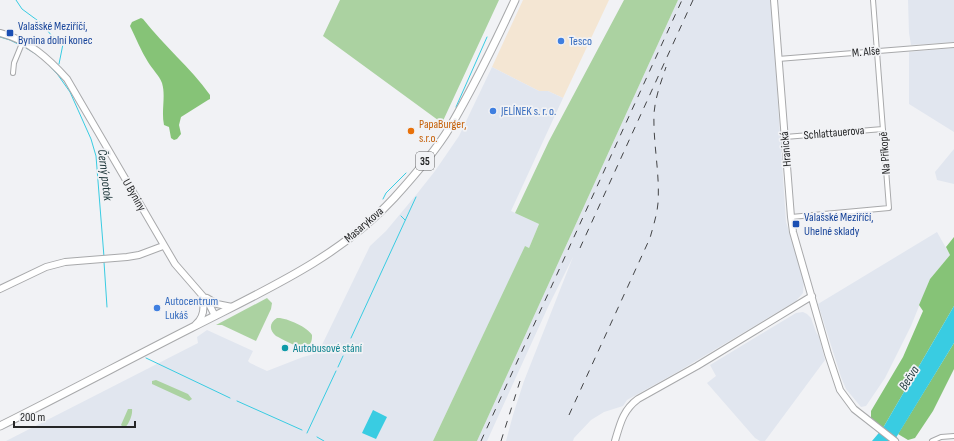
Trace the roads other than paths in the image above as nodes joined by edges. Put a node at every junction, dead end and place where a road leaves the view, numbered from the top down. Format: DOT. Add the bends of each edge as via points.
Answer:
graph roads {
  1 [pos="510,0"];
  2 [pos="514,0"];
  3 [pos="774,0"];
  4 [pos="873,0"];
  5 [pos="0,33"];
  6 [pos="23,42"];
  7 [pos="954,45"];
  8 [pos="877,51"];
  9 [pos="778,59"];
  10 [pos="12,73"];
  11 [pos="470,89"];
  12 [pos="883,129"];
  13 [pos="785,137"];
  14 [pos="791,217"];
  15 [pos="163,246"];
  16 [pos="0,289"];
  17 [pos="202,295"];
  18 [pos="812,296"];
  19 [pos="232,307"];
  20 [pos="215,316"];
  21 [pos="193,327"];
  22 [pos="0,426"];
  23 [pos="954,436"];
  24 [pos="615,441"];
  25 [pos="895,441"];
  26 [pos="932,441"];
  1 -- 11 [label="main road, Masarykova / 35"];
  2 -- 11 [label="main road, Masarykova / 35" via="490,54"];
  3 -- 9 [label="street, Hranická"];
  4 -- 8 [label="street, Na Příkopě"];
  5 -- 6 [label="street, U Byniny"];
  6 -- 10 [label="street"];
  6 -- 15 [label="street, U Byniny" via="51,61 67,79"];
  7 -- 8 [label="street, M. Alše"];
  8 -- 9 [label="street, M. Alše"];
  8 -- 12 [label="street, Na Příkopě"];
  9 -- 13 [label="street, Hranická"];
  11 -- 19 [label="main road, Masarykova / 35" via="449,128 432,152 394,198 367,224 319,260"];
  12 -- 13 [label="street, Schlattauerova"];
  12 -- 14 [label="street, Na Příkopě" via="889,208"];
  13 -- 14 [label="street, Hranická"];
  14 -- 18 [label="street, Hranická"];
  15 -- 16 [label="street" via="139,255 65,262 46,267"];
  15 -- 17 [label="street, U Byniny"];
  17 -- 19 [label="street" via="217,304"];
  17 -- 20 [label="street"];
  17 -- 21 [label="street" via="202,319"];
  18 -- 24 [label="street" via="638,399 624,413"];
  18 -- 25 [label="street, Hranická" via="839,387 851,406"];
  19 -- 20 [label="main road, Masarykova / 35"];
  20 -- 21 [label="main road, 35"];
  21 -- 22 [label="main road, 35"];
  23 -- 26 [label="street"];
}
